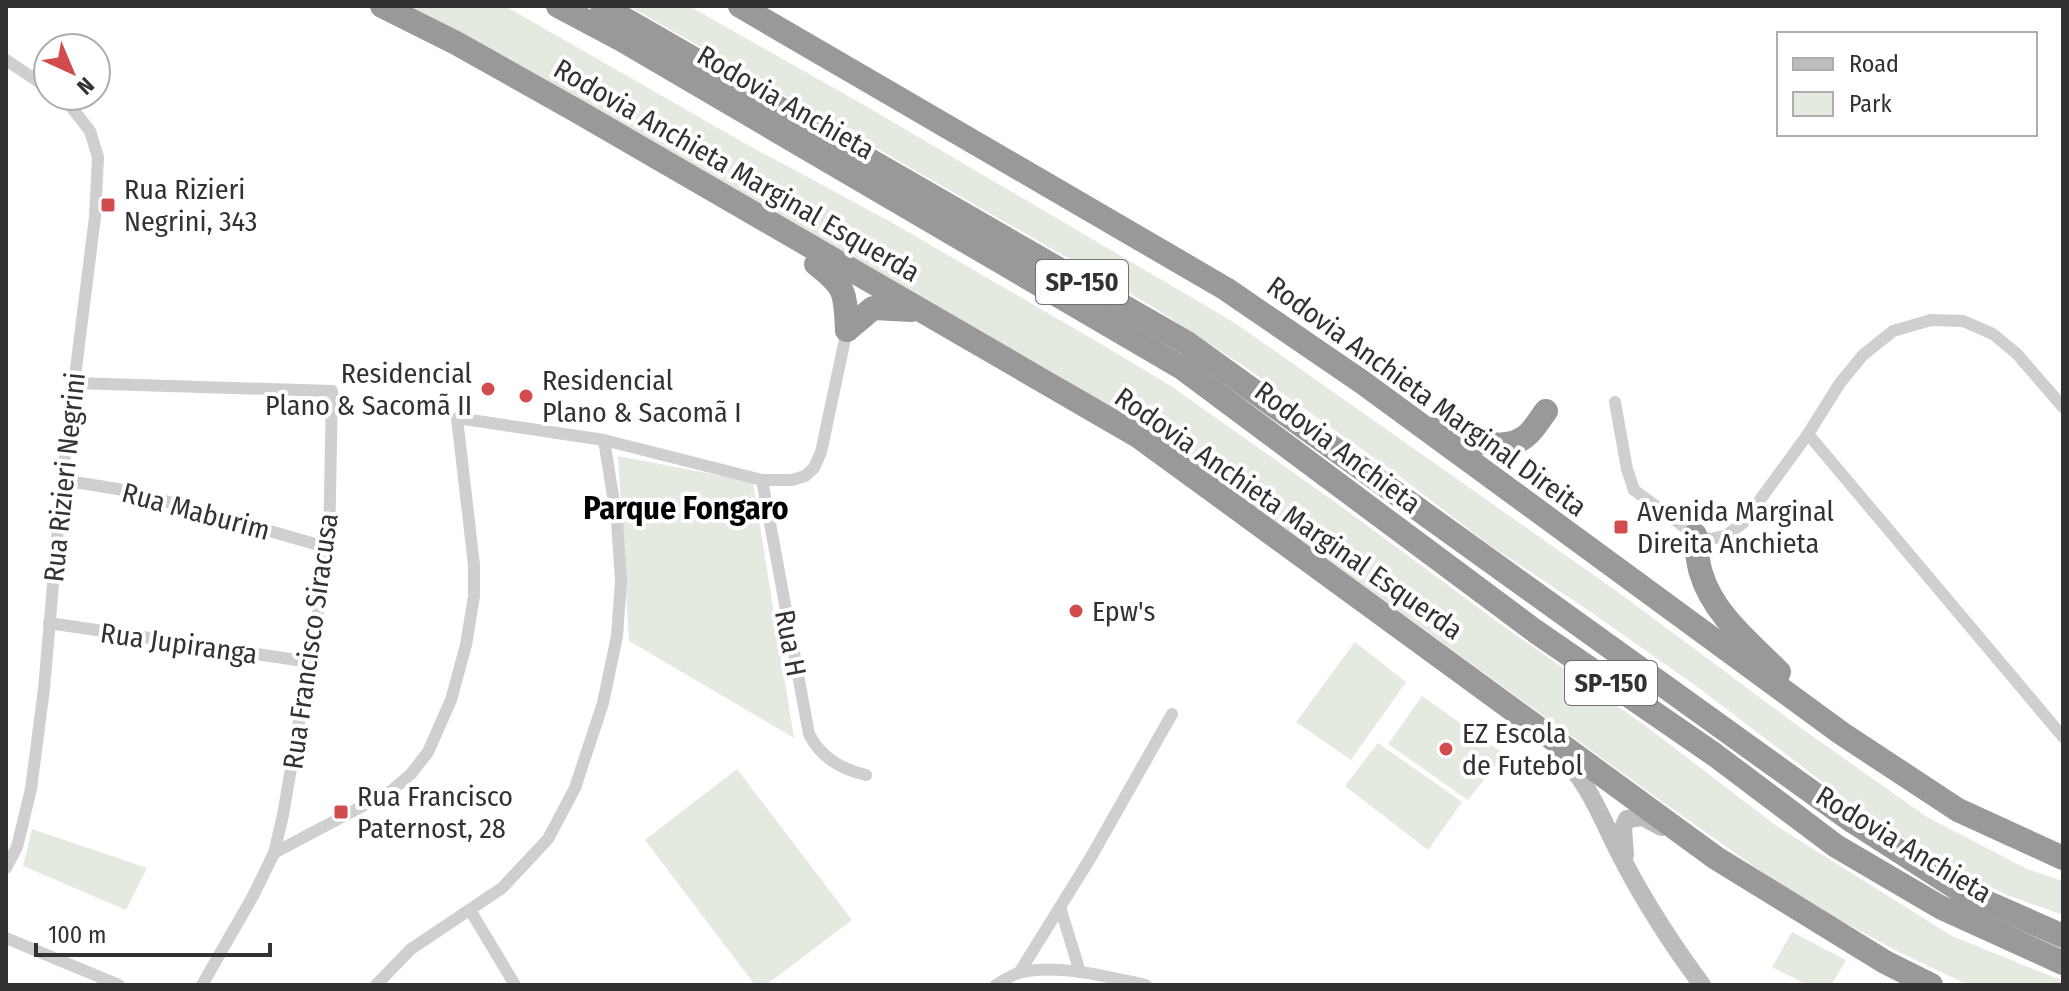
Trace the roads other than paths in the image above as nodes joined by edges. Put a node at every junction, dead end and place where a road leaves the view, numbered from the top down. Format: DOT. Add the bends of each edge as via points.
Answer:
graph roads {
  1 [pos="382,6"];
  2 [pos="558,6"];
  3 [pos="602,6"];
  4 [pos="740,6"];
  5 [pos="6,60"];
  6 [pos="32,77"];
  7 [pos="75,112"];
  8 [pos="754,216"];
  9 [pos="923,311"];
  10 [pos="847,330"];
  11 [pos="74,383"];
  12 [pos="1615,402"];
  13 [pos="2063,407"];
  14 [pos="1546,411"];
  15 [pos="1423,427"];
  16 [pos="1808,434"];
  17 [pos="604,440"];
  18 [pos="62,480"];
  19 [pos="762,480"];
  20 [pos="1695,535"];
  21 [pos="329,548"];
  22 [pos="49,623"];
  23 [pos="310,662"];
  24 [pos="1496,698"];
  25 [pos="1172,714"];
  26 [pos="1841,733"];
  27 [pos="2063,737"];
  28 [pos="866,775"];
  29 [pos="274,853"];
  30 [pos="1716,858"];
  31 [pos="2063,858"];
  32 [pos="1626,866"];
  33 [pos="6,868"];
  34 [pos="1060,907"];
  35 [pos="470,910"];
  36 [pos="2063,936"];
  37 [pos="6,938"];
  38 [pos="2063,963"];
  39 [pos="1080,972"];
  40 [pos="1099,975"];
  41 [pos="1009,981"];
  42 [pos="119,985"];
  43 [pos="202,985"];
  44 [pos="376,985"];
  45 [pos="515,985"];
  46 [pos="1087,985"];
  47 [pos="1146,985"];
  48 [pos="1702,985"];
  49 [pos="1931,985"];
  1 -- 8 [label="highway, Rodovia Anchieta Marginal Esquerda / SP-150" via="456,43"];
  2 -- 38 [label="highway, Rodovia Anchieta / SP-150" via="1182,368 1535,631 1836,846 1940,907"];
  3 -- 36 [label="highway, Rodovia Anchieta / SP-150" via="1187,343 1852,821 1961,891"];
  4 -- 15 [label="highway, Rodovia Anchieta Marginal Direita / SP-150" via="1226,289"];
  5 -- 6 [label="street"];
  7 -- 11 [label="street, Rua Rizieri Negrini" via="90,131 98,157"];
  8 -- 9 [label="highway, Rodovia Anchieta Marginal Esquerda / SP-150"];
  8 -- 10 [label="highway" via="836,279 845,298"];
  9 -- 10 [label="highway" via="873,308"];
  9 -- 24 [label="highway, Rodovia Anchieta Marginal Esquerda / SP-150" via="1138,436"];
  10 -- 19 [label="street" via="814,468 792,480"];
  11 -- 18 [label="street, Rua Rizieri Negrini"];
  11 -- 21 [label="street, Rua Francisco Siracusa" via="332,391"];
  12 -- 20 [label="street" via="1634,490"];
  13 -- 16 [label="street" via="1993,334 1963,321 1931,320 1893,331 1863,355"];
  14 -- 15 [label="highway" via="1523,439 1506,445"];
  15 -- 26 [label="highway, Rodovia Anchieta Marginal Direita / SP-150"];
  16 -- 20 [label="street" via="1743,523 1727,535"];
  16 -- 27 [label="street"];
  17 -- 19 [label="street"];
  17 -- 29 [label="street" via="457,418 474,581 466,645 451,700 428,752 411,774 391,791"];
  17 -- 35 [label="street" via="621,581 617,636 603,703 575,788 548,839 502,888"];
  18 -- 21 [label="street, Rua Maburim" via="130,491"];
  18 -- 22 [label="street, Rua Rizieri Negrini"];
  19 -- 28 [label="street, Rua H" via="809,734 840,767"];
  20 -- 26 [label="highway" via="1701,573 1730,623"];
  21 -- 23 [label="street, Rua Francisco Siracusa"];
  22 -- 23 [label="street, Rua Jupiranga"];
  22 -- 33 [label="street, Rua Rizieri Negrini" via="31,789 17,847"];
  23 -- 29 [label="street, Rua Francisco Siracusa"];
  24 -- 30 [label="highway, Rodovia Anchieta Marginal Esquerda / SP-150"];
  24 -- 32 [label="street" via="1576,771"];
  25 -- 34 [label="street"];
  26 -- 31 [label="highway, Rodovia Anchieta Marginal Direita / SP-150" via="1958,810"];
  29 -- 43 [label="street, Rua Francisco Siracusa"];
  30 -- 32 [label="street" via="1643,817 1634,817 1623,828"];
  30 -- 49 [label="highway, Rodovia Anchieta Marginal Esquerda / SP-150"];
  32 -- 48 [label="street"];
  34 -- 39 [label="street"];
  34 -- 41 [label="street"];
  35 -- 44 [label="street" via="411,949"];
  35 -- 45 [label="street"];
  37 -- 42 [label="street"];
  39 -- 40 [label="street"];
  39 -- 41 [label="street"];
  40 -- 46 [label="street"];
  40 -- 47 [label="street"];
}
